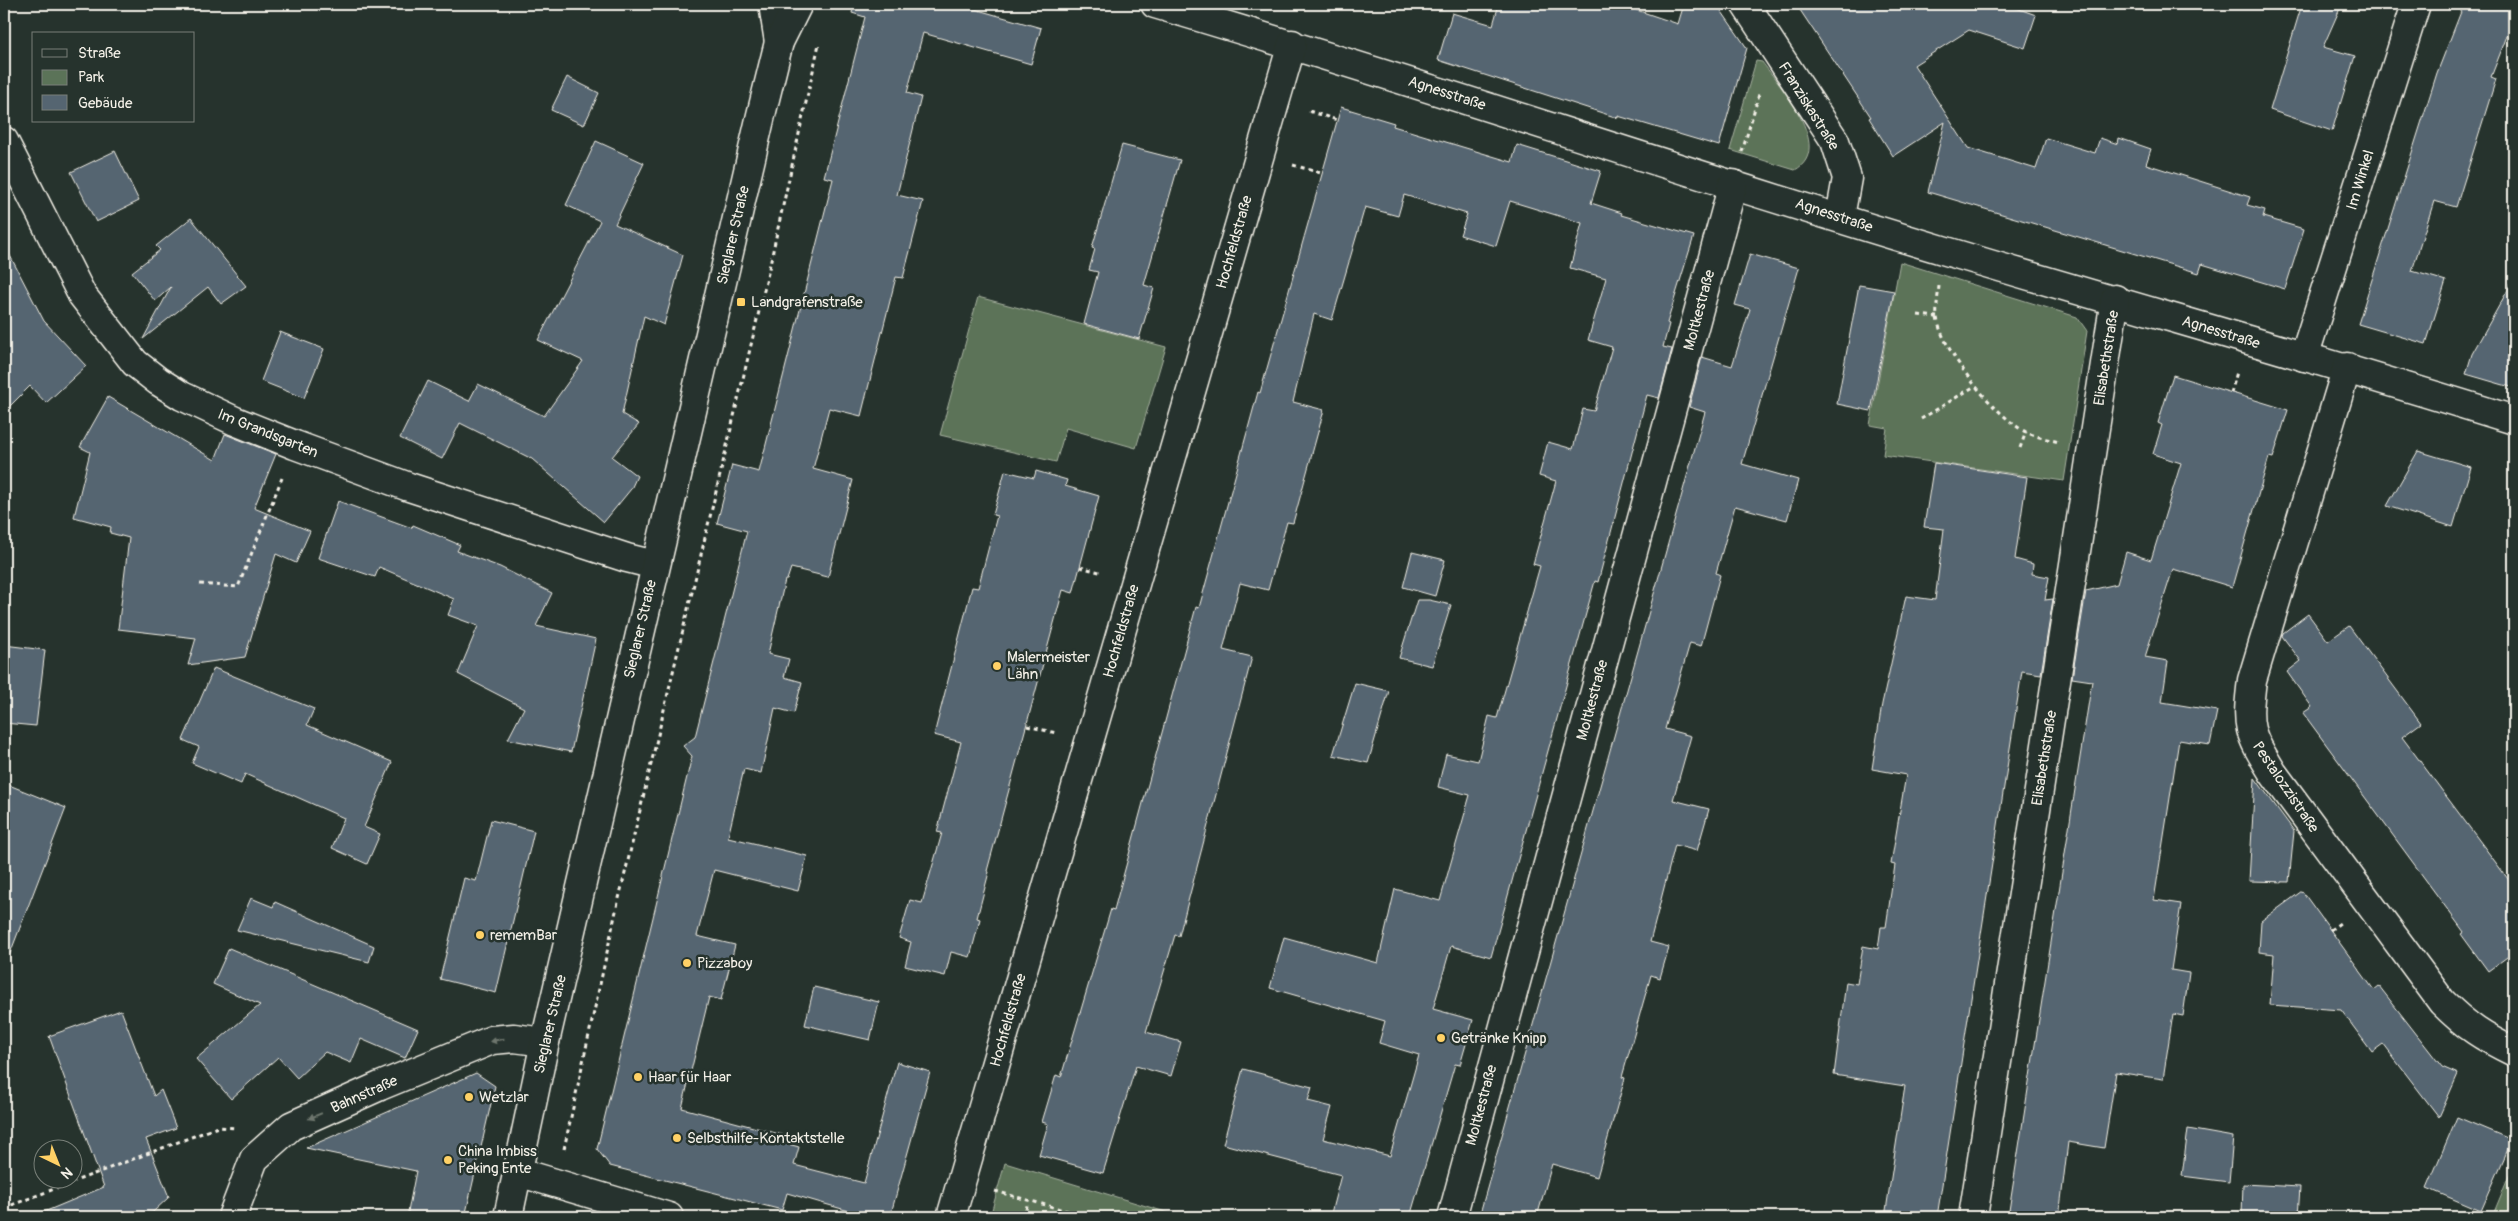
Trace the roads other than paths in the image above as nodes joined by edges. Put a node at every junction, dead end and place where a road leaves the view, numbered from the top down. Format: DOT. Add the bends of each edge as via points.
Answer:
graph roads {
  1 [pos="773,4"];
  2 [pos="798,4"];
  3 [pos="1155,4"];
  4 [pos="1745,4"];
  5 [pos="2416,4"];
  6 [pos="779,42"];
  7 [pos="1292,44"];
  8 [pos="4,141"];
  9 [pos="1734,184"];
  10 [pos="1840,217"];
  11 [pos="2115,299"];
  12 [pos="2304,357"];
  13 [pos="2347,367"];
  14 [pos="2514,420"];
  15 [pos="655,565"];
  16 [pos="545,1042"];
  17 [pos="2514,1052"];
  18 [pos="518,1172"];
  19 [pos="232,1217"];
  20 [pos="508,1217"];
  21 [pos="669,1217"];
  22 [pos="951,1217"];
  23 [pos="1452,1217"];
  24 [pos="1974,1217"];
  1 -- 6 [label="street, Sieglarer Straße"];
  2 -- 6 [label="street, Sieglarer Straße"];
  3 -- 7 [label="street, Agnesstraße"];
  4 -- 10 [label="street, Franziskastraße" via="1835,142 1847,178"];
  5 -- 12 [label="street, Im Winkel"];
  6 -- 15 [label="street, Sieglarer Straße"];
  7 -- 9 [label="street, Agnesstraße"];
  7 -- 22 [label="street, Hochfeldstraße"];
  8 -- 15 [label="street, Im Grandsgarten" via="82,295 135,363 182,396 235,421 409,487"];
  9 -- 10 [label="street, Agnesstraße"];
  9 -- 23 [label="street, Moltkestraße"];
  10 -- 11 [label="street, Agnesstraße"];
  11 -- 12 [label="street, Agnesstraße"];
  11 -- 24 [label="street, Elisabethstraße"];
  12 -- 13 [label="street, Agnesstraße"];
  13 -- 14 [label="street, Agnesstraße"];
  13 -- 17 [label="street, Pestalozzistraße" via="2252,680 2248,720 2252,737 2273,773 2442,1002 2481,1036"];
  15 -- 16 [label="street, Sieglarer Straße"];
  16 -- 18 [label="street, Sieglarer Straße"];
  16 -- 19 [label="street, Bahnstraße, one-way" via="514,1038 492,1040 291,1126 254,1159"];
  18 -- 20 [label="street, Sieglarer Straße"];
  18 -- 21 [label="street"];
}
